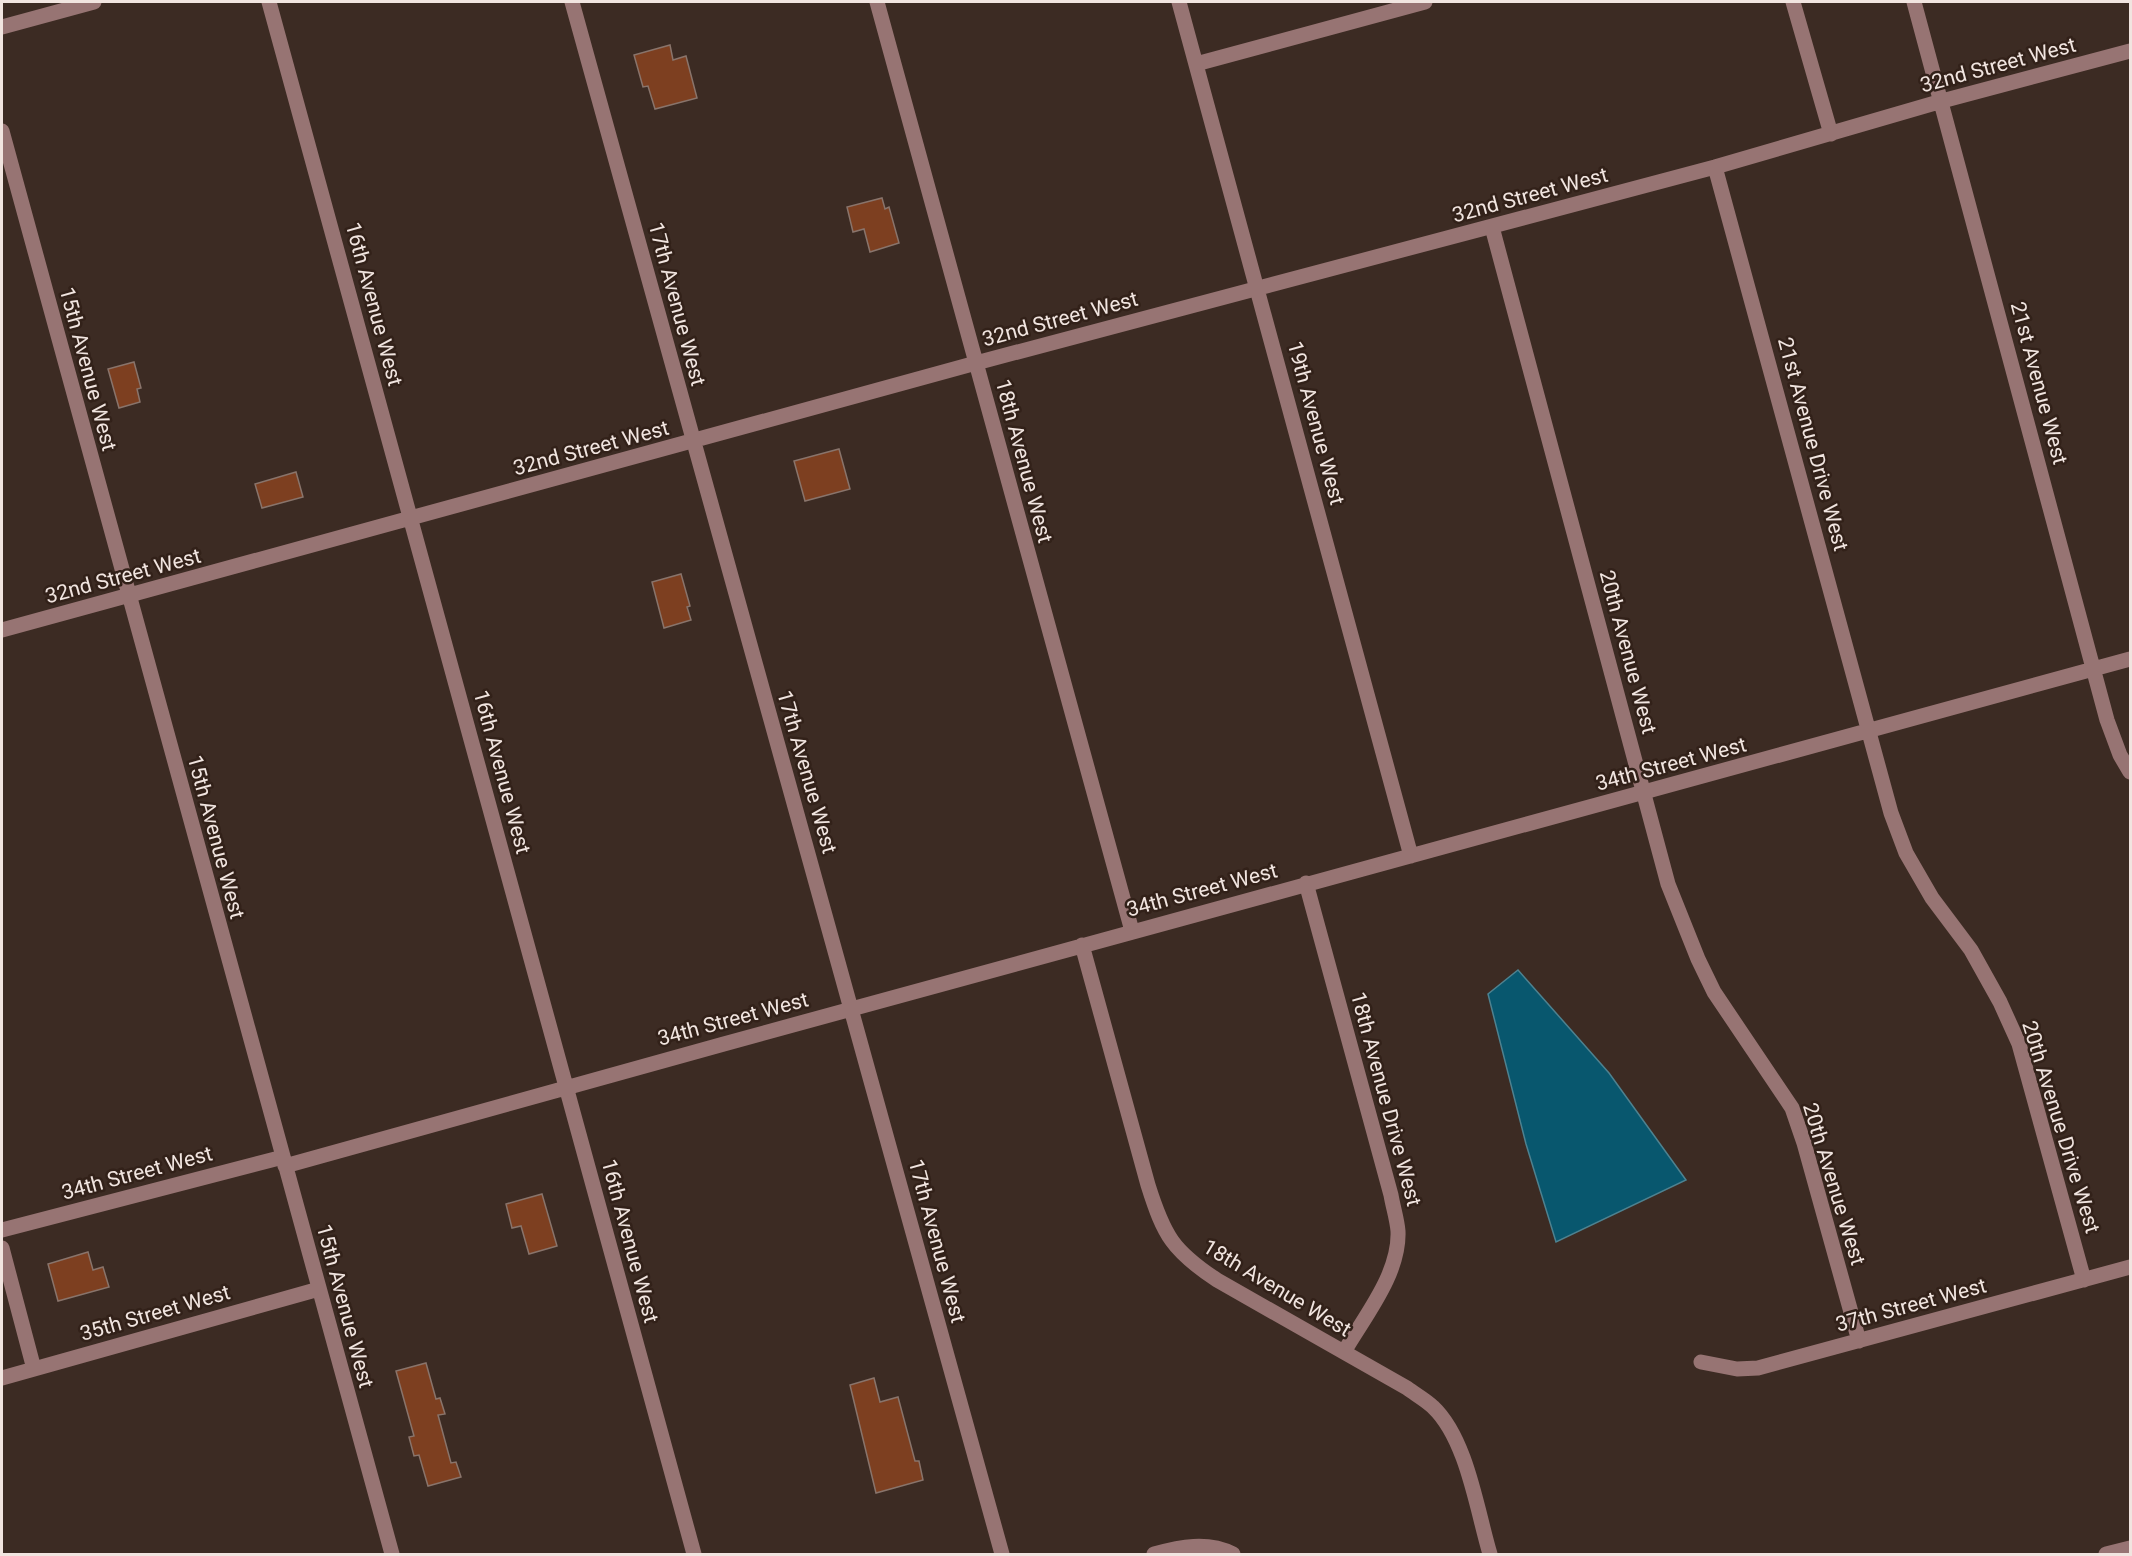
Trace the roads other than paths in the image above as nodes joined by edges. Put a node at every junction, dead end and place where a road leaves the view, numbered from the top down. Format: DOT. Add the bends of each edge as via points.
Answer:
graph roads {
  1 [pos="94,2"];
  2 [pos="269,2"];
  3 [pos="572,2"];
  4 [pos="877,2"];
  5 [pos="1179,2"];
  6 [pos="1425,2"];
  7 [pos="1793,2"];
  8 [pos="1914,2"];
  9 [pos="2,27"];
  10 [pos="2130,51"];
  11 [pos="1196,64"];
  12 [pos="1942,101"];
  13 [pos="2,131"];
  14 [pos="1831,134"];
  15 [pos="1715,167"];
  16 [pos="1492,227"];
  17 [pos="1258,288"];
  18 [pos="976,363"];
  19 [pos="693,442"];
  20 [pos="412,519"];
  21 [pos="128,596"];
  22 [pos="2,630"];
  23 [pos="2130,659"];
  24 [pos="2095,669"];
  25 [pos="1870,732"];
  26 [pos="2130,772"];
  27 [pos="1643,793"];
  28 [pos="1411,856"];
  29 [pos="1306,883"];
  30 [pos="1132,931"];
  31 [pos="1082,945"];
  32 [pos="851,1009"];
  33 [pos="566,1087"];
  34 [pos="284,1161"];
  35 [pos="2,1230"];
  36 [pos="2,1248"];
  37 [pos="2130,1267"];
  38 [pos="2084,1280"];
  39 [pos="319,1289"];
  40 [pos="1859,1341"];
  41 [pos="1344,1353"];
  42 [pos="1701,1362"];
  43 [pos="34,1369"];
  44 [pos="2,1378"];
  45 [pos="2130,1548"];
  46 [pos="392,1554"];
  47 [pos="694,1554"];
  48 [pos="1002,1554"];
  49 [pos="1154,1554"];
  50 [pos="1233,1554"];
  51 [pos="1490,1554"];
  52 [pos="2106,1554"];
  1 -- 9 [label="street"];
  2 -- 20 [label="street, 16th Avenue West"];
  3 -- 19 [label="street, 17th Avenue West"];
  4 -- 18 [label="street, 18th Avenue West"];
  5 -- 11 [label="street, 19th Avenue West"];
  6 -- 11 [label="street"];
  7 -- 14 [label="street"];
  8 -- 12 [label="street, 21st Avenue West"];
  10 -- 12 [label="street, 32nd Street West"];
  11 -- 17 [label="street, 19th Avenue West"];
  12 -- 14 [label="street, 32nd Street West"];
  12 -- 24 [label="street, 21st Avenue West"];
  13 -- 21 [label="street, 15th Avenue West"];
  14 -- 15 [label="street, 32nd Street West"];
  15 -- 16 [label="street, 32nd Street West"];
  15 -- 25 [label="street, 21st Avenue Drive West"];
  16 -- 17 [label="street, 32nd Street West"];
  16 -- 27 [label="street, 20th Avenue West"];
  17 -- 18 [label="street, 32nd Street West"];
  17 -- 28 [label="street, 19th Avenue West"];
  18 -- 19 [label="street, 32nd Street West"];
  18 -- 30 [label="street, 18th Avenue West"];
  19 -- 20 [label="street, 32nd Street West"];
  19 -- 32 [label="street, 17th Avenue West"];
  20 -- 21 [label="street, 32nd Street West"];
  20 -- 33 [label="street, 16th Avenue West"];
  21 -- 22 [label="street, 32nd Street West"];
  21 -- 34 [label="street, 15th Avenue West"];
  23 -- 24 [label="street, 34th Street West"];
  24 -- 25 [label="street, 34th Street West"];
  24 -- 26 [label="street, 21st Avenue West" via="2107,720"];
  25 -- 27 [label="street, 34th Street West"];
  25 -- 38 [label="street, 20th Avenue Drive West" via="1906,853 1932,898 1971,950 2019,1044"];
  27 -- 28 [label="street, 34th Street West"];
  27 -- 40 [label="street, 20th Avenue West" via="1668,884 1698,959 1714,992 1792,1108"];
  28 -- 29 [label="street, 34th Street West"];
  29 -- 30 [label="street, 34th Street West"];
  29 -- 41 [label="street, 18th Avenue Drive West" via="1398,1231 1394,1258 1384,1283"];
  30 -- 31 [label="street, 34th Street West"];
  31 -- 32 [label="street, 34th Street West"];
  31 -- 41 [label="street, 18th Avenue West" via="1158,1219 1170,1241 1188,1261 1217,1280"];
  32 -- 33 [label="street, 34th Street West"];
  32 -- 48 [label="street, 17th Avenue West"];
  33 -- 34 [label="street, 34th Street West"];
  33 -- 47 [label="street, 16th Avenue West"];
  34 -- 35 [label="street, 34th Street West"];
  34 -- 39 [label="street, 15th Avenue West"];
  36 -- 43 [label="street"];
  37 -- 38 [label="street, 37th Street West"];
  38 -- 40 [label="street, 37th Street West"];
  39 -- 43 [label="street, 35th Street West"];
  39 -- 46 [label="street, 15th Avenue West"];
  40 -- 42 [label="street, 37th Street West" via="1758,1368 1737,1369"];
  41 -- 51 [label="street, 18th Avenue West" via="1407,1388 1445,1420 1465,1466"];
  43 -- 44 [label="street, 35th Street West"];
  45 -- 52 [label="street"];
  49 -- 50 [label="street" via="1198,1546"];
}
